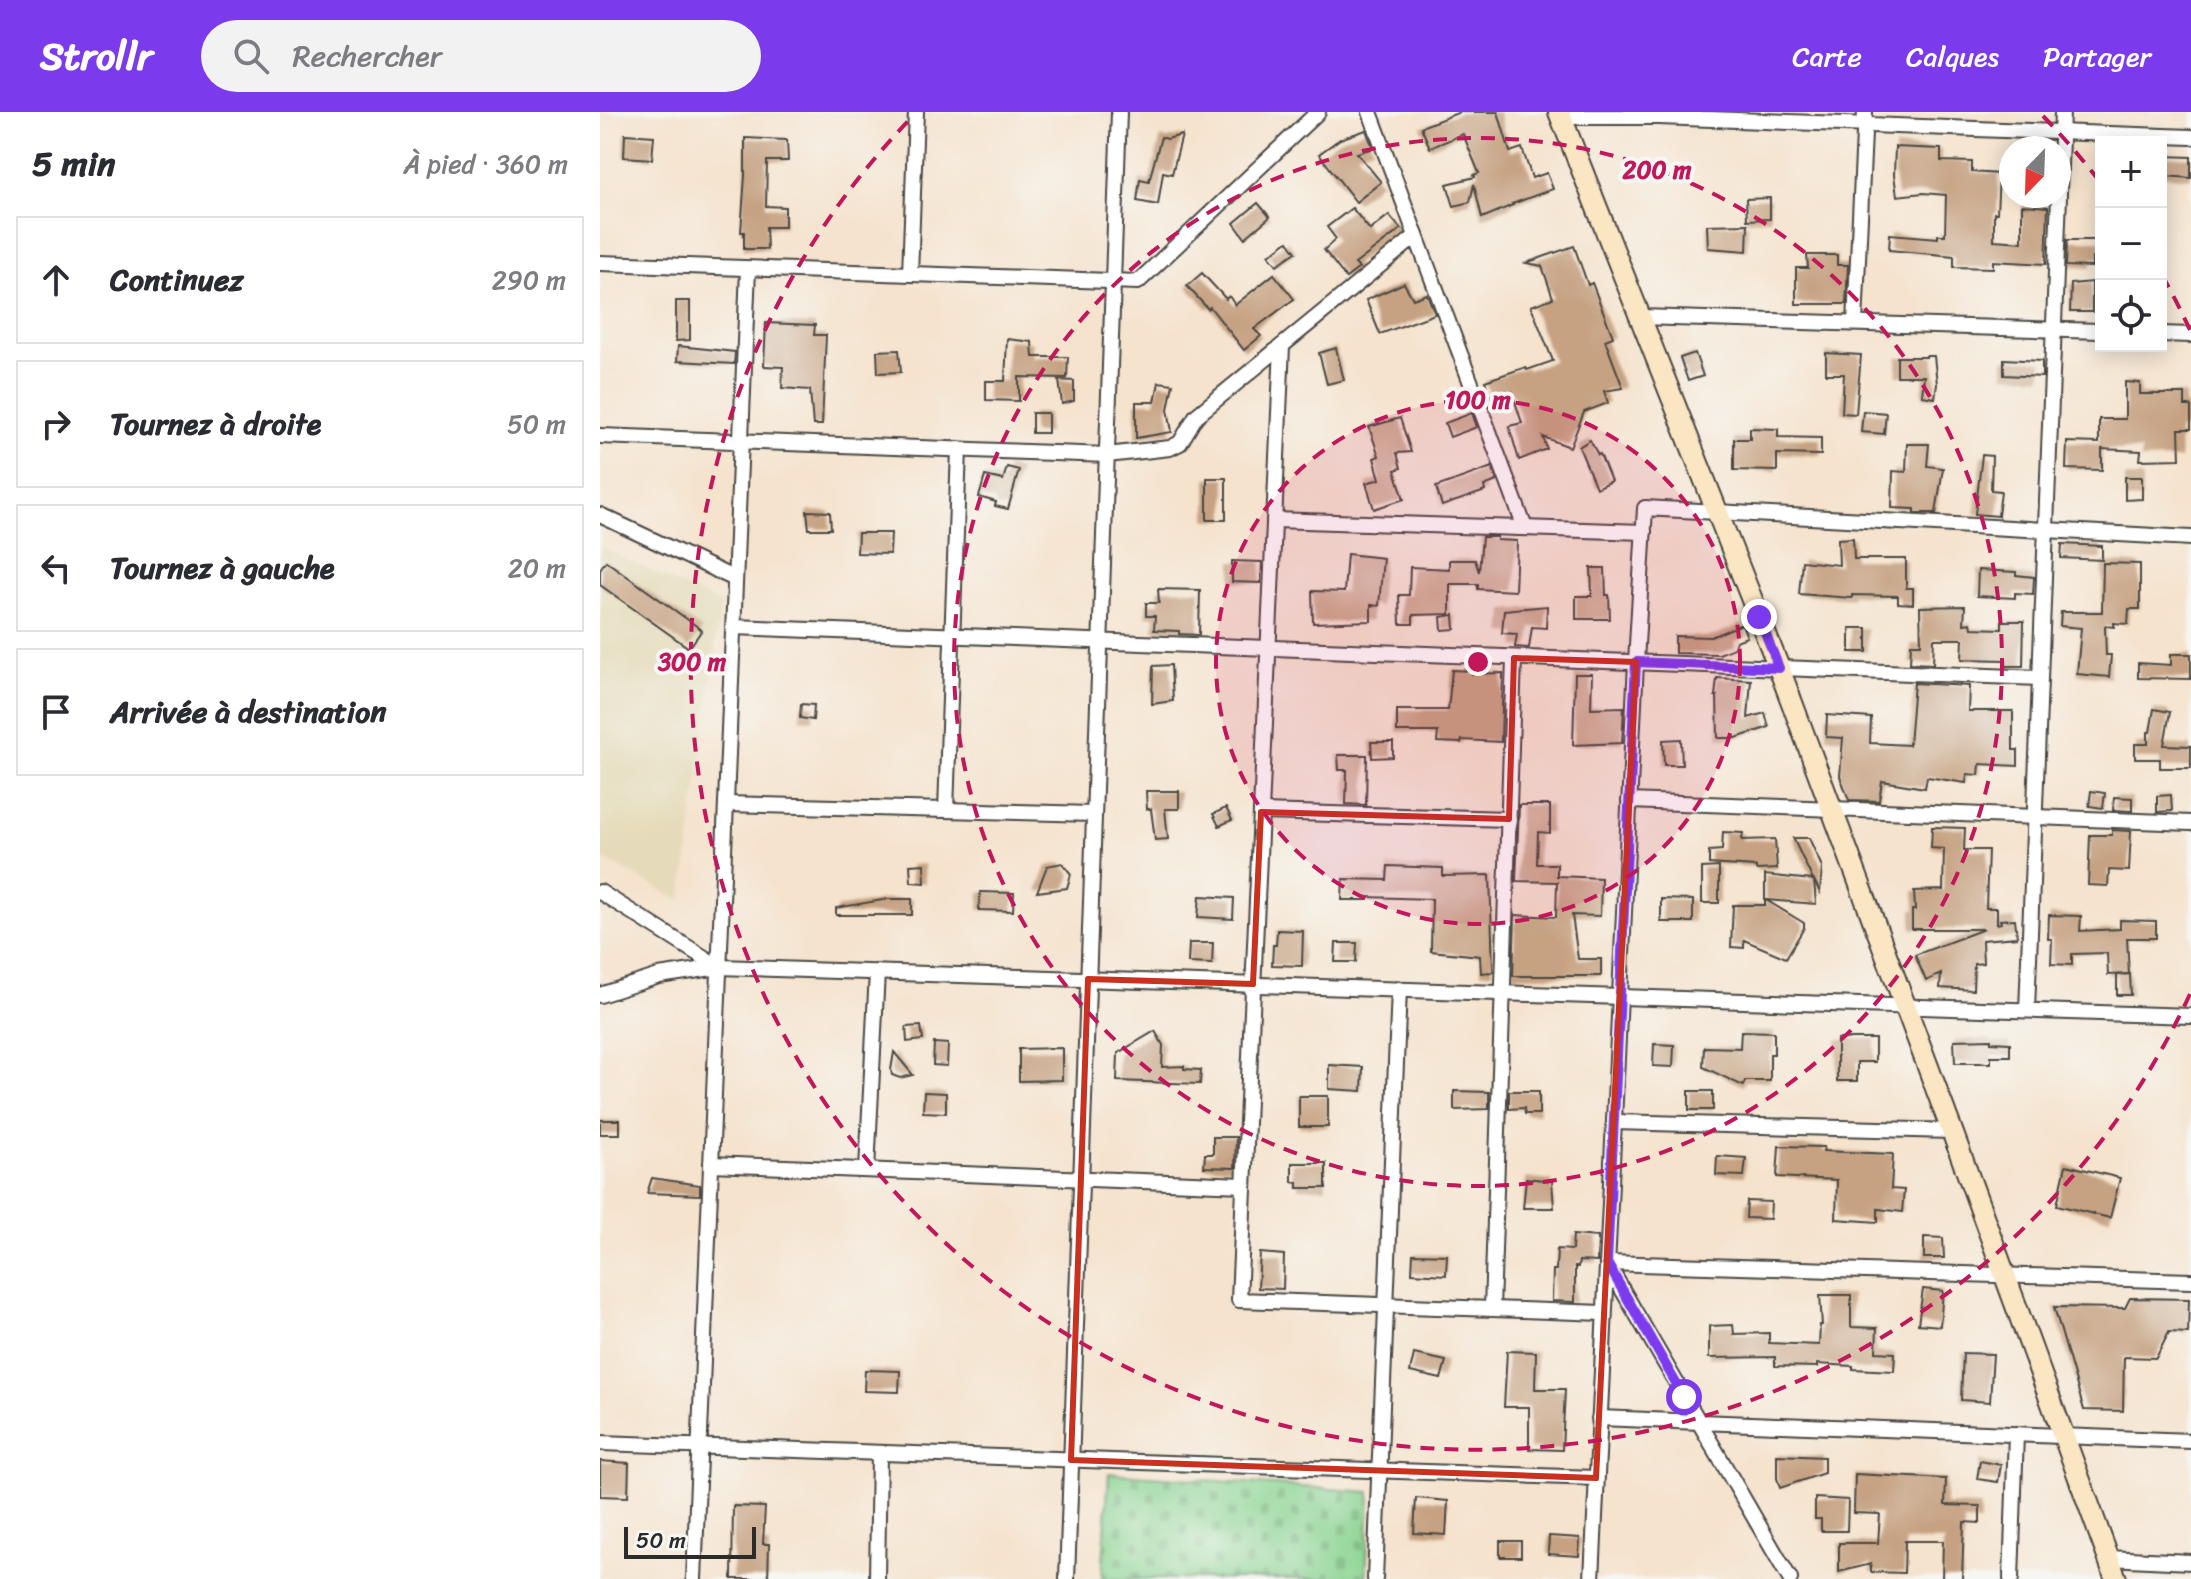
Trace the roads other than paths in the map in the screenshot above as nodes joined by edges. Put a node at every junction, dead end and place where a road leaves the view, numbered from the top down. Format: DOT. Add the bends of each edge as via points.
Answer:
graph roads {
  1 [pos="916,112"];
  2 [pos="1119,112"];
  3 [pos="1318,112"];
  4 [pos="1370,112"];
  5 [pos="2062,112"];
  6 [pos="1560,114"];
  7 [pos="1659,115"];
  8 [pos="1864,119"];
  9 [pos="2061,132"];
  10 [pos="2061,136"];
  11 [pos="2191,137"];
  12 [pos="2058,208"];
  13 [pos="1416,236"];
  14 [pos="600,263"];
  15 [pos="748,269"];
  16 [pos="910,274"];
  17 [pos="1113,281"];
  18 [pos="1640,317"];
  19 [pos="1855,323"];
  20 [pos="2054,330"];
  21 [pos="2095,331"];
  22 [pos="2167,334"];
  23 [pos="2191,335"];
  24 [pos="1282,346"];
  25 [pos="600,436"];
  26 [pos="741,441"];
  27 [pos="959,449"];
  28 [pos="1107,455"];
  29 [pos="1718,514"];
  30 [pos="600,515"];
  31 [pos="1274,520"];
  32 [pos="1525,528"];
  33 [pos="2046,530"];
  34 [pos="1644,532"];
  35 [pos="2191,538"];
  36 [pos="735,579"];
  37 [pos="733,627"];
  38 [pos="952,636"];
  39 [pos="1100,642"];
  40 [pos="1268,649"];
  41 [pos="1514,658"];
  42 [pos="1636,662"];
  43 [pos="1779,668"];
  44 [pos="2040,678"];
  45 [pos="1629,801"];
  46 [pos="726,804"];
  47 [pos="1830,809"];
  48 [pos="946,810"];
  49 [pos="1261,812"];
  50 [pos="1094,814"];
  51 [pos="2034,817"];
  52 [pos="1509,819"];
  53 [pos="2191,823"];
  54 [pos="600,892"];
  55 [pos="719,967"];
  56 [pos="877,972"];
  57 [pos="1088,979"];
  58 [pos="1253,984"];
  59 [pos="1399,989"];
  60 [pos="1503,993"];
  61 [pos="600,995"];
  62 [pos="1619,997"];
  63 [pos="1905,1006"];
  64 [pos="2027,1010"];
  65 [pos="2191,1016"];
  66 [pos="1614,1122"];
  67 [pos="1952,1131"];
  68 [pos="711,1164"];
  69 [pos="867,1170"];
  70 [pos="1081,1178"];
  71 [pos="1244,1185"];
  72 [pos="1607,1263"];
  73 [pos="2004,1276"];
  74 [pos="2191,1281"];
  75 [pos="1386,1306"];
  76 [pos="1492,1309"];
  77 [pos="1604,1313"];
  78 [pos="1599,1418"];
  79 [pos="1700,1423"];
  80 [pos="2016,1434"];
  81 [pos="2062,1436"];
  82 [pos="2191,1441"];
  83 [pos="600,1443"];
  84 [pos="699,1446"];
  85 [pos="879,1453"];
  86 [pos="1071,1460"];
  87 [pos="1380,1471"];
  88 [pos="1596,1478"];
  89 [pos="2108,1558"];
  90 [pos="2191,1562"];
  91 [pos="694,1579"];
  92 [pos="877,1579"];
  93 [pos="1067,1579"];
  94 [pos="1375,1579"];
  95 [pos="1592,1579"];
  96 [pos="1790,1579"];
  97 [pos="2011,1579"];
  98 [pos="2116,1579"];
  1 -- 16 [label="street"];
  2 -- 17 [label="street"];
  3 -- 17 [label="street" via="1138,282"];
  4 -- 13 [label="street"];
  5 -- 9 [label="street"];
  6 -- 7 [label="street"];
  6 -- 18 [label="main road"];
  7 -- 8 [label="street"];
  8 -- 9 [label="street"];
  8 -- 19 [label="street"];
  9 -- 10 [label="street"];
  9 -- 11 [label="street"];
  12 -- 20 [label="street"];
  13 -- 24 [label="street"];
  13 -- 32 [label="street"];
  14 -- 15 [label="street"];
  15 -- 16 [label="street"];
  15 -- 26 [label="street"];
  16 -- 17 [label="street"];
  17 -- 28 [label="street"];
  18 -- 19 [label="street"];
  18 -- 29 [label="main road"];
  19 -- 20 [label="street"];
  20 -- 21 [label="street"];
  20 -- 33 [label="street"];
  22 -- 23 [label="street"];
  24 -- 28 [label="street" via="1196,416 1180,443"];
  24 -- 31 [label="street"];
  25 -- 26 [label="street"];
  26 -- 27 [label="street"];
  26 -- 36 [label="street"];
  27 -- 28 [label="street"];
  27 -- 38 [label="street"];
  28 -- 39 [label="street"];
  29 -- 33 [label="street"];
  29 -- 34 [label="street" via="1645,508"];
  29 -- 43 [label="main road"];
  30 -- 36 [label="street"];
  31 -- 32 [label="street"];
  31 -- 40 [label="street"];
  32 -- 34 [label="street"];
  33 -- 35 [label="street"];
  33 -- 44 [label="street"];
  34 -- 42 [label="street"];
  36 -- 37 [label="street"];
  37 -- 38 [label="street"];
  37 -- 46 [label="street"];
  38 -- 39 [label="street"];
  38 -- 48 [label="street"];
  39 -- 40 [label="street"];
  39 -- 50 [label="street"];
  40 -- 41 [label="street"];
  40 -- 49 [label="street"];
  41 -- 42 [label="street"];
  41 -- 52 [label="street"];
  42 -- 43 [label="street"];
  42 -- 45 [label="street"];
  43 -- 44 [label="street"];
  43 -- 47 [label="main road"];
  44 -- 51 [label="street"];
  45 -- 47 [label="street"];
  45 -- 62 [label="street"];
  46 -- 48 [label="street"];
  46 -- 55 [label="street"];
  47 -- 51 [label="street"];
  47 -- 63 [label="main road"];
  48 -- 50 [label="street"];
  49 -- 52 [label="street"];
  49 -- 58 [label="street"];
  50 -- 57 [label="street"];
  51 -- 53 [label="street"];
  51 -- 64 [label="street"];
  52 -- 60 [label="street"];
  54 -- 55 [label="street"];
  55 -- 56 [label="street"];
  55 -- 61 [label="street" via="659,976"];
  55 -- 68 [label="street"];
  56 -- 57 [label="street"];
  56 -- 69 [label="street"];
  57 -- 58 [label="street"];
  57 -- 70 [label="street"];
  58 -- 59 [label="street"];
  58 -- 71 [label="street"];
  59 -- 60 [label="street"];
  59 -- 75 [label="street"];
  60 -- 62 [label="street"];
  60 -- 76 [label="street"];
  62 -- 63 [label="street"];
  62 -- 66 [label="street"];
  63 -- 64 [label="street"];
  63 -- 67 [label="main road"];
  64 -- 65 [label="street"];
  66 -- 67 [label="street"];
  66 -- 72 [label="street"];
  67 -- 73 [label="main road"];
  68 -- 69 [label="street"];
  68 -- 84 [label="street"];
  69 -- 70 [label="street"];
  70 -- 71 [label="street"];
  70 -- 86 [label="street"];
  71 -- 75 [label="street" via="1239,1300"];
  72 -- 73 [label="street"];
  72 -- 77 [label="street"];
  72 -- 79 [label="street"];
  73 -- 74 [label="street"];
  73 -- 81 [label="main road"];
  75 -- 76 [label="street"];
  75 -- 87 [label="street"];
  76 -- 77 [label="street"];
  77 -- 78 [label="street"];
  78 -- 79 [label="street"];
  78 -- 88 [label="street"];
  79 -- 80 [label="street"];
  79 -- 96 [label="street"];
  80 -- 81 [label="street"];
  80 -- 97 [label="street"];
  81 -- 82 [label="street"];
  81 -- 89 [label="main road"];
  83 -- 84 [label="street"];
  84 -- 85 [label="street"];
  84 -- 91 [label="street"];
  85 -- 86 [label="street"];
  85 -- 92 [label="street"];
  86 -- 87 [label="street"];
  86 -- 93 [label="street"];
  87 -- 88 [label="street"];
  87 -- 94 [label="street"];
  88 -- 95 [label="street"];
  89 -- 90 [label="street"];
  89 -- 98 [label="main road"];
}
